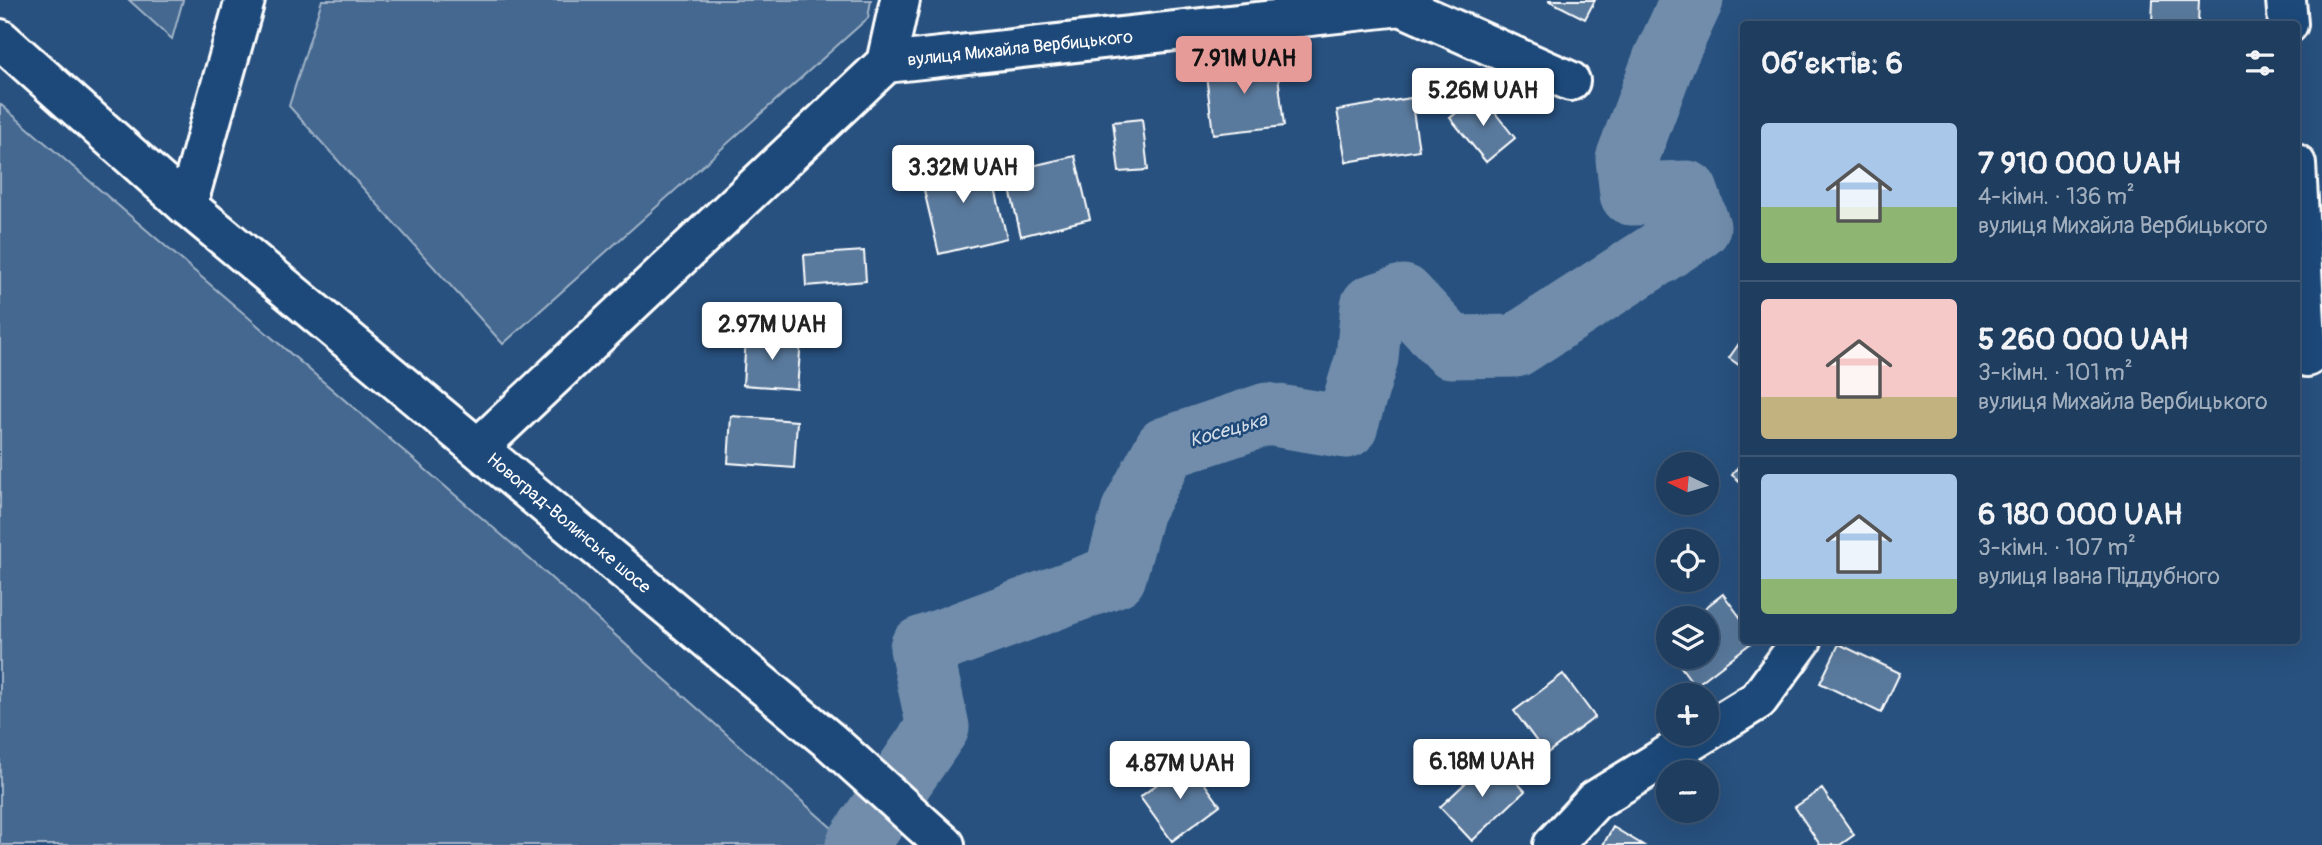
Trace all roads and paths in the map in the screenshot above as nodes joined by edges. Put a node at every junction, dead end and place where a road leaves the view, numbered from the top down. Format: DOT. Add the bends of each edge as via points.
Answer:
graph roads {
  1 [pos="246,0"];
  2 [pos="900,0"];
  3 [pos="2286,0"];
  4 [pos="2288,21"];
  5 [pos="0,39"];
  6 [pos="886,63"];
  7 [pos="1570,81"];
  8 [pos="187,206"];
  9 [pos="2300,228"];
  10 [pos="2308,357"];
  11 [pos="479,447"];
  12 [pos="1799,644"];
  13 [pos="1719,724"];
  14 [pos="1684,746"];
  15 [pos="945,845"];
  16 [pos="1553,845"];
  1 -- 8 [label="street"];
  2 -- 6 [label="street"];
  3 -- 4 [label="street"];
  5 -- 8 [label="street, Новоград-Волинське шосе"];
  6 -- 7 [label="street, вулиця Михайла Вербицького" via="1401,6"];
  6 -- 11 [label="street, вулиця Михайла Вербицького"];
  8 -- 11 [label="street, Новоград-Волинське шосе"];
  9 -- 10 [label="street"];
  11 -- 15 [label="street, Новоград-Волинське шосе" via="831,742"];
  12 -- 13 [label="street" via="1758,700"];
  14 -- 16 [label="street" via="1594,802"];
}
